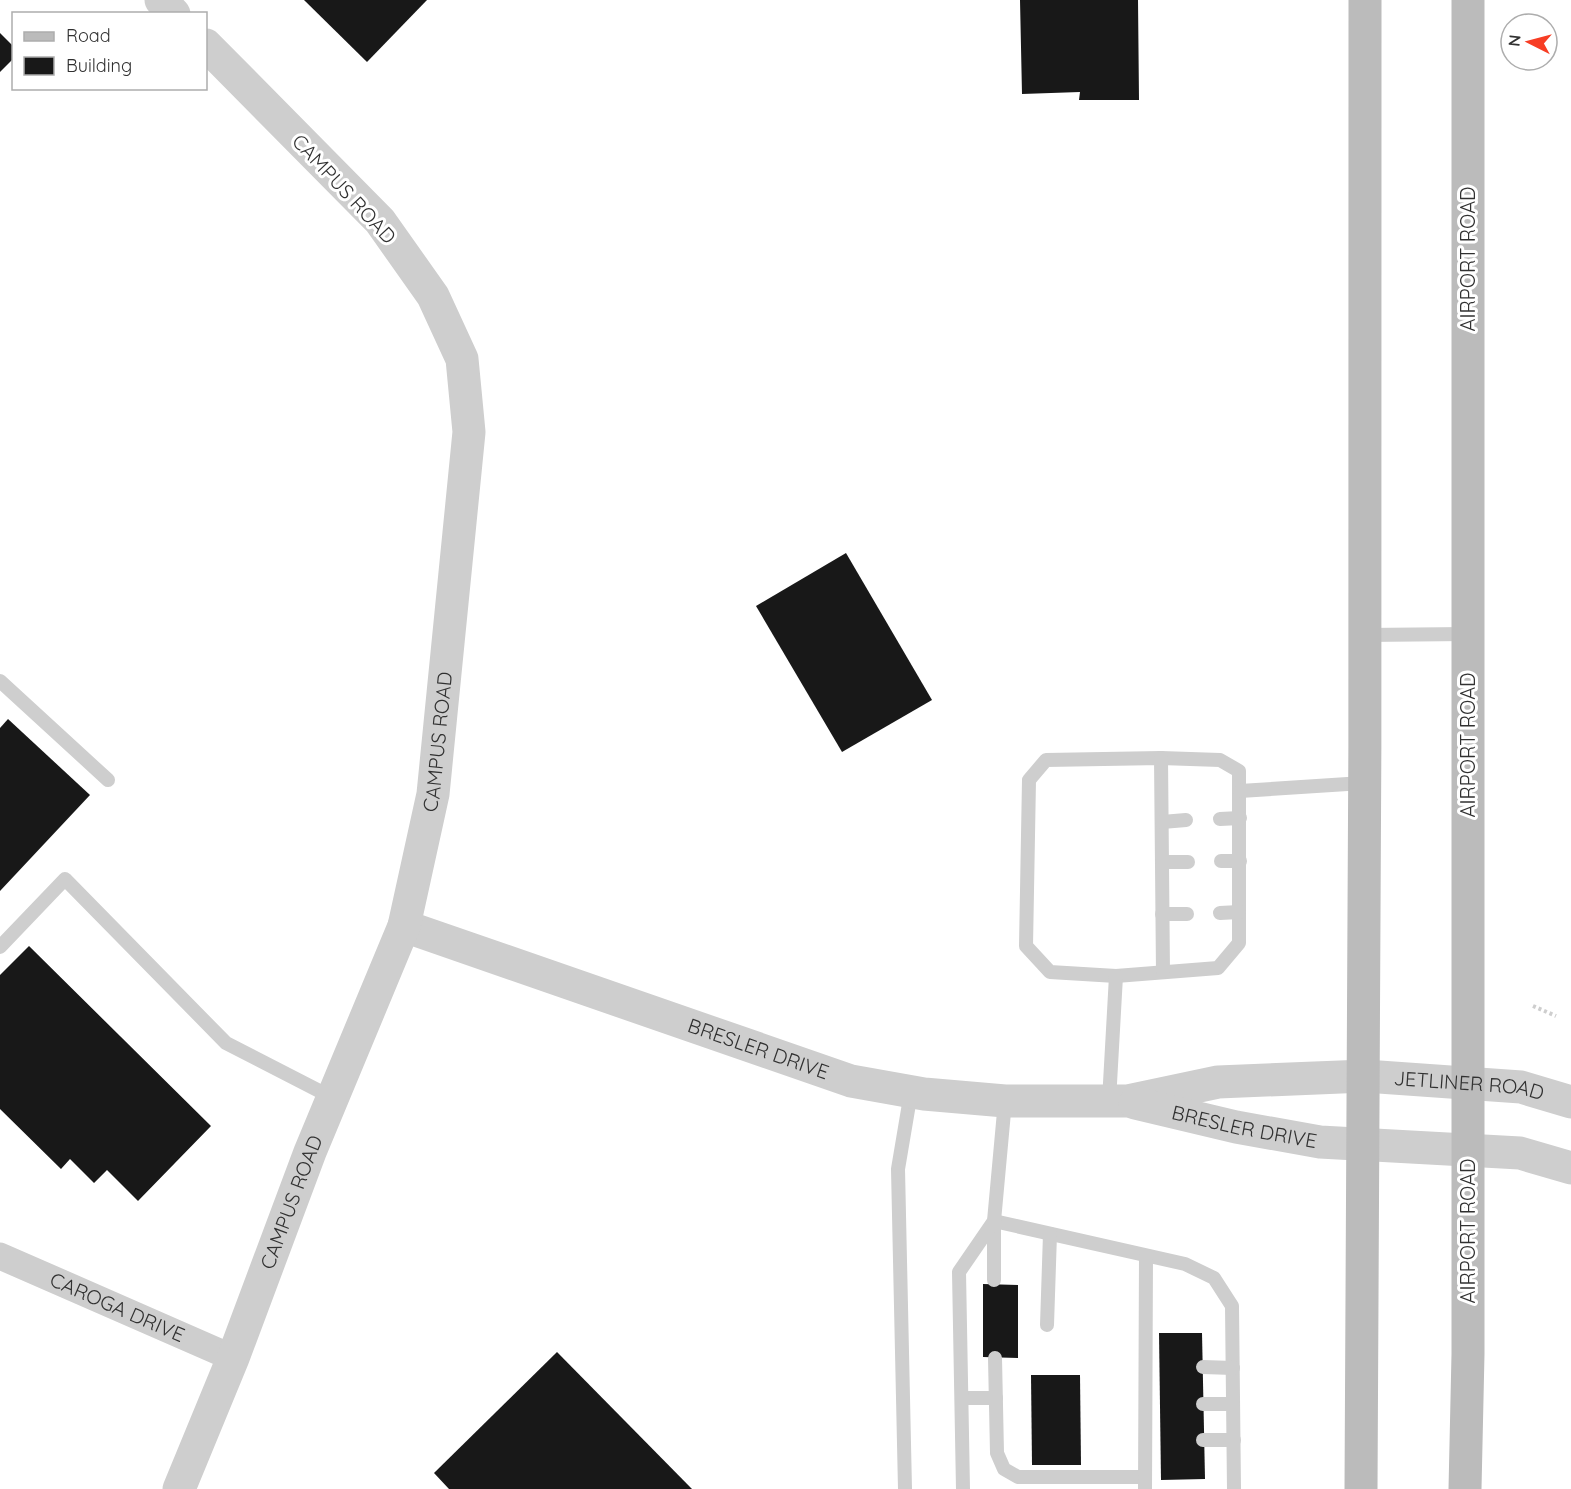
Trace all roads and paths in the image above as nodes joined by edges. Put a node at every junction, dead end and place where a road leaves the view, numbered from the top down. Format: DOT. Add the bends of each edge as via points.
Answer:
graph roads {
  1 [pos="161,0"];
  2 [pos="1365,0"];
  3 [pos="1468,0"];
  4 [pos="172,12"];
  5 [pos="207,46"];
  6 [pos="1468,634"];
  7 [pos="1365,635"];
  8 [pos="0,681"];
  9 [pos="1161,758"];
  10 [pos="108,780"];
  11 [pos="1363,783"];
  12 [pos="1240,791"];
  13 [pos="1240,818"];
  14 [pos="1220,819"];
  15 [pos="1186,820"];
  16 [pos="1162,822"];
  17 [pos="1221,861"];
  18 [pos="1240,861"];
  19 [pos="1162,862"];
  20 [pos="1188,862"];
  21 [pos="1239,912"];
  22 [pos="1220,913"];
  23 [pos="1162,914"];
  24 [pos="1187,914"];
  25 [pos="404,926"];
  26 [pos="0,947"];
  27 [pos="1163,972"];
  28 [pos="1116,976"];
  29 [pos="1533,1006"];
  30 [pos="1556,1016"];
  31 [pos="1365,1076"];
  32 [pos="1468,1084"];
  33 [pos="910,1092"];
  34 [pos="333,1098"];
  35 [pos="1005,1101"];
  36 [pos="1118,1101"];
  37 [pos="1571,1102"];
  38 [pos="1365,1145"];
  39 [pos="1468,1150"];
  40 [pos="1571,1168"];
  41 [pos="994,1221"];
  42 [pos="1050,1234"];
  43 [pos="0,1256"];
  44 [pos="1146,1256"];
  45 [pos="994,1280"];
  46 [pos="1047,1325"];
  47 [pos="233,1358"];
  48 [pos="995,1358"];
  49 [pos="1203,1367"];
  50 [pos="1233,1368"];
  51 [pos="962,1398"];
  52 [pos="996,1398"];
  53 [pos="1203,1404"];
  54 [pos="1233,1404"];
  55 [pos="1203,1440"];
  56 [pos="1234,1440"];
  57 [pos="1145,1483"];
  58 [pos="179,1489"];
  59 [pos="904,1489"];
  60 [pos="963,1489"];
  61 [pos="1234,1489"];
  62 [pos="1361,1489"];
  63 [pos="1466,1489"];
  1 -- 4 [label="street"];
  2 -- 7 [label="main road"];
  3 -- 6 [label="main road, AIRPORT ROAD"];
  5 -- 25 [label="street, CAMPUS ROAD" via="380,221 433,296 462,359 469,432 433,794"];
  6 -- 7 [label="lane"];
  6 -- 32 [label="main road, AIRPORT ROAD"];
  7 -- 11 [label="main road"];
  8 -- 10 [label="lane"];
  9 -- 12 [label="lane" via="1220,760 1239,771"];
  9 -- 16 [label="lane"];
  9 -- 28 [label="lane" via="1046,760 1029,780 1026,946 1050,972"];
  11 -- 12 [label="lane"];
  11 -- 31 [label="main road"];
  12 -- 13 [label="lane"];
  13 -- 14 [label="lane"];
  13 -- 18 [label="lane"];
  15 -- 16 [label="lane"];
  16 -- 19 [label="lane"];
  17 -- 18 [label="lane"];
  18 -- 21 [label="lane"];
  19 -- 20 [label="lane"];
  19 -- 23 [label="lane"];
  21 -- 22 [label="lane"];
  21 -- 27 [label="lane" via="1239,943 1218,968"];
  23 -- 24 [label="lane"];
  23 -- 27 [label="lane"];
  25 -- 33 [label="street, BRESLER DRIVE" via="850,1081"];
  25 -- 34 [label="street, CAMPUS ROAD"];
  26 -- 34 [label="lane" via="64,879 226,1043"];
  27 -- 28 [label="lane"];
  28 -- 36 [label="lane"];
  29 -- 30 [label="path"];
  31 -- 32 [label="street, JETLINER ROAD"];
  31 -- 36 [label="street, BRESLER DRIVE" via="1218,1082"];
  31 -- 38 [label="main road"];
  32 -- 37 [label="street, JETLINER ROAD" via="1521,1087"];
  32 -- 39 [label="main road, AIRPORT ROAD"];
  33 -- 35 [label="street, BRESLER DRIVE"];
  33 -- 59 [label="lane" via="898,1169"];
  34 -- 47 [label="street, CAMPUS ROAD"];
  35 -- 36 [label="street, BRESLER DRIVE"];
  35 -- 41 [label="lane"];
  36 -- 38 [label="street, BRESLER DRIVE" via="1320,1142"];
  38 -- 39 [label="street"];
  38 -- 62 [label="main road"];
  39 -- 40 [label="street" via="1520,1153"];
  39 -- 63 [label="main road, AIRPORT ROAD"];
  41 -- 42 [label="lane"];
  41 -- 45 [label="lane"];
  41 -- 51 [label="lane" via="959,1272"];
  42 -- 44 [label="lane"];
  42 -- 46 [label="lane"];
  43 -- 47 [label="street, CAROGA DRIVE"];
  44 -- 50 [label="lane" via="1185,1264 1214,1278 1232,1306"];
  44 -- 57 [label="lane" via="1152,1441"];
  47 -- 58 [label="street, CAMPUS ROAD"];
  48 -- 52 [label="lane"];
  49 -- 50 [label="lane"];
  50 -- 54 [label="lane"];
  51 -- 52 [label="lane"];
  51 -- 60 [label="lane"];
  52 -- 57 [label="lane" via="997,1453 1004,1469 1018,1477"];
  53 -- 54 [label="lane"];
  54 -- 56 [label="lane"];
  55 -- 56 [label="lane"];
  56 -- 61 [label="lane"];
}
